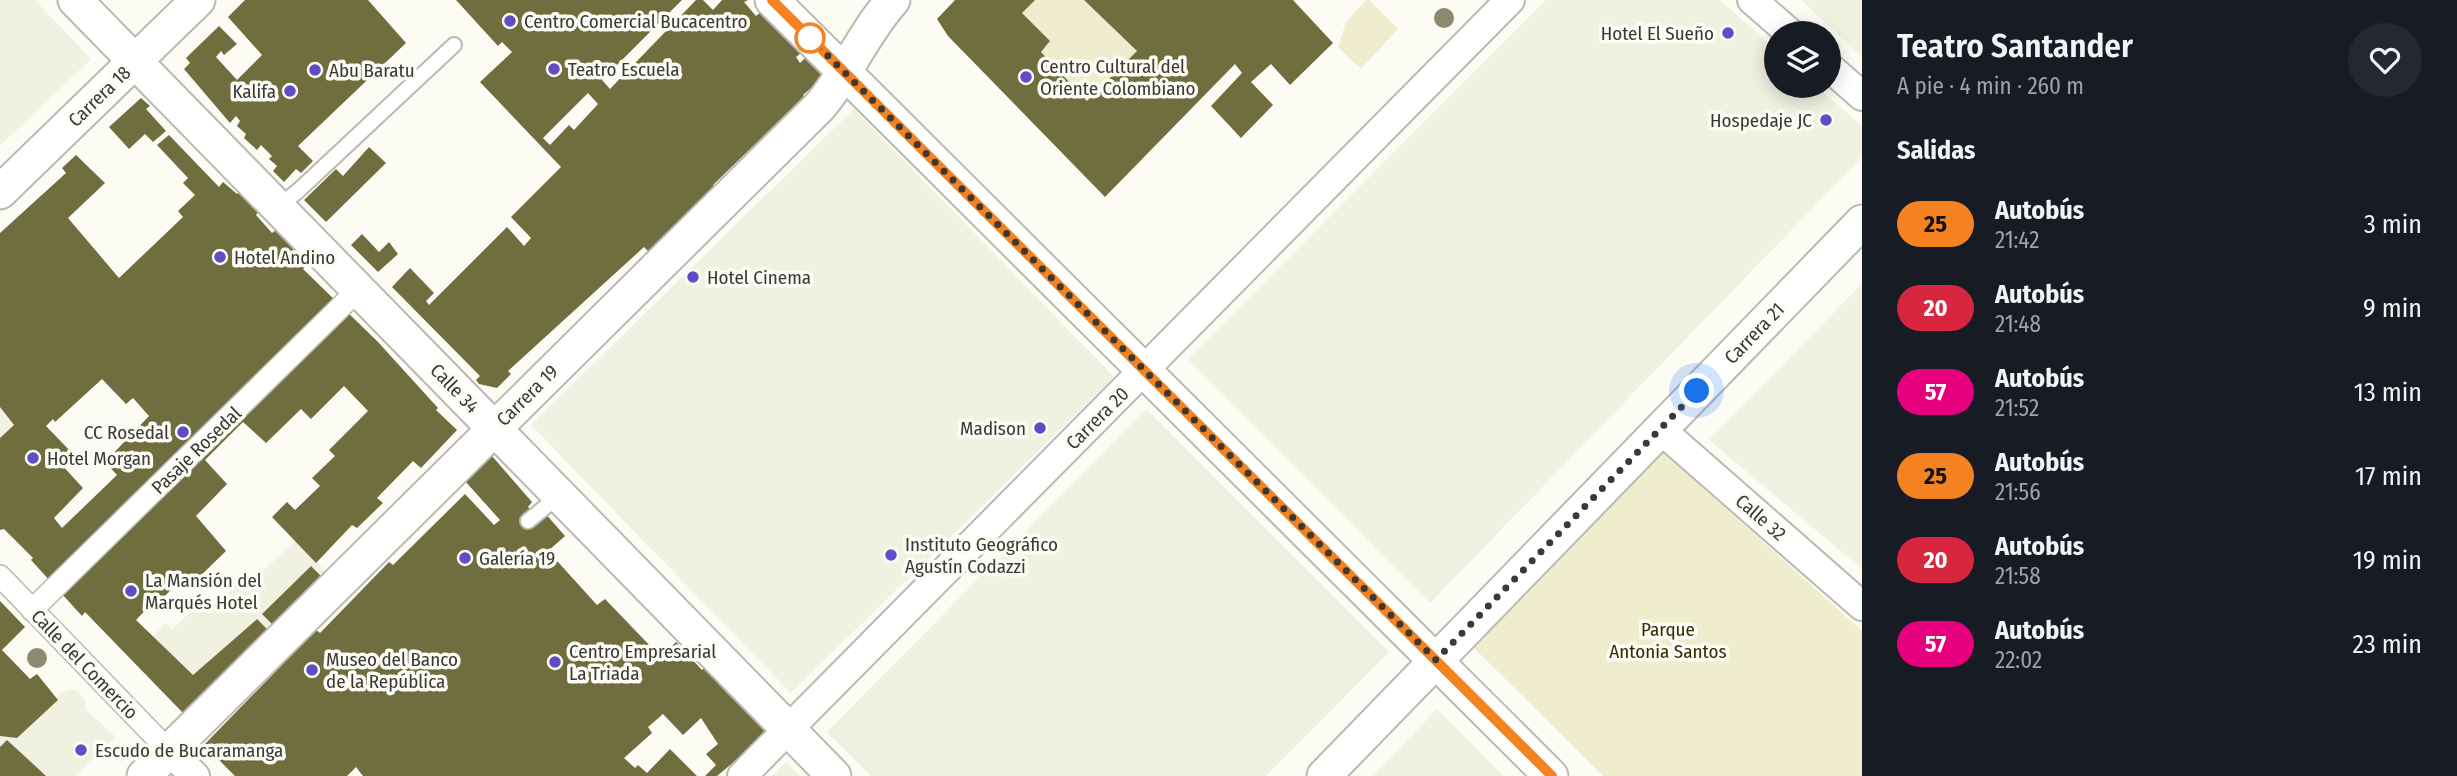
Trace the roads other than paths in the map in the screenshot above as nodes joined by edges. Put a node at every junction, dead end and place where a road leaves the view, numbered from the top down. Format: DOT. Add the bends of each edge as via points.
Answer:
graph roads {
  1 [pos="75,0"];
  2 [pos="198,0"];
  3 [pos="772,0"];
  4 [pos="892,0"];
  5 [pos="1510,0"];
  6 [pos="1752,0"];
  7 [pos="1776,21"];
  8 [pos="454,45"];
  9 [pos="135,61"];
  10 [pos="846,73"];
  11 [pos="1841,78"];
  12 [pos="1862,96"];
  13 [pos="0,192"];
  14 [pos="272,201"];
  15 [pos="1862,222"];
  16 [pos="359,289"];
  17 [pos="1144,370"];
  18 [pos="494,428"];
  19 [pos="1660,429"];
  20 [pos="560,495"];
  21 [pos="528,521"];
  22 [pos="0,576"];
  23 [pos="1862,606"];
  24 [pos="32,610"];
  25 [pos="1436,660"];
  26 [pos="790,730"];
  27 [pos="170,752"];
  28 [pos="144,776"];
  29 [pos="195,776"];
  30 [pos="742,776"];
  31 [pos="834,776"];
  32 [pos="1324,776"];
  33 [pos="1552,776"];
  1 -- 9 [label="street, Calle 34"];
  2 -- 9 [label="street, Carrera 18"];
  3 -- 10 [label="street"];
  4 -- 10 [label="street, Carrera 19"];
  5 -- 17 [label="street, Carrera 20"];
  6 -- 7 [label="street"];
  8 -- 14 [label="lane" via="299,190 288,199"];
  9 -- 13 [label="street, Carrera 18"];
  9 -- 14 [label="street, Calle 34"];
  10 -- 17 [label="street"];
  10 -- 18 [label="street, Carrera 19" via="820,106"];
  11 -- 12 [label="street"];
  14 -- 16 [label="street, Calle 34"];
  15 -- 19 [label="street, Carrera 21"];
  16 -- 18 [label="street, Calle 34"];
  16 -- 24 [label="street, Pasaje Rosedal"];
  17 -- 25 [label="street"];
  17 -- 26 [label="street, Carrera 20"];
  18 -- 20 [label="street, Calle 34"];
  18 -- 27 [label="street, Carrera 19"];
  19 -- 23 [label="street, Calle 32"];
  19 -- 25 [label="street, Carrera 21"];
  20 -- 21 [label="lane"];
  20 -- 26 [label="street, Calle 34"];
  22 -- 24 [label="street, Calle del Comercio"];
  24 -- 27 [label="street, Calle del Comercio"];
  25 -- 32 [label="street, Carrera 21"];
  25 -- 33 [label="street"];
  26 -- 30 [label="street, Carrera 20"];
  26 -- 31 [label="street, Calle 34"];
  27 -- 28 [label="street, Carrera 19"];
  27 -- 29 [label="street"];
}
